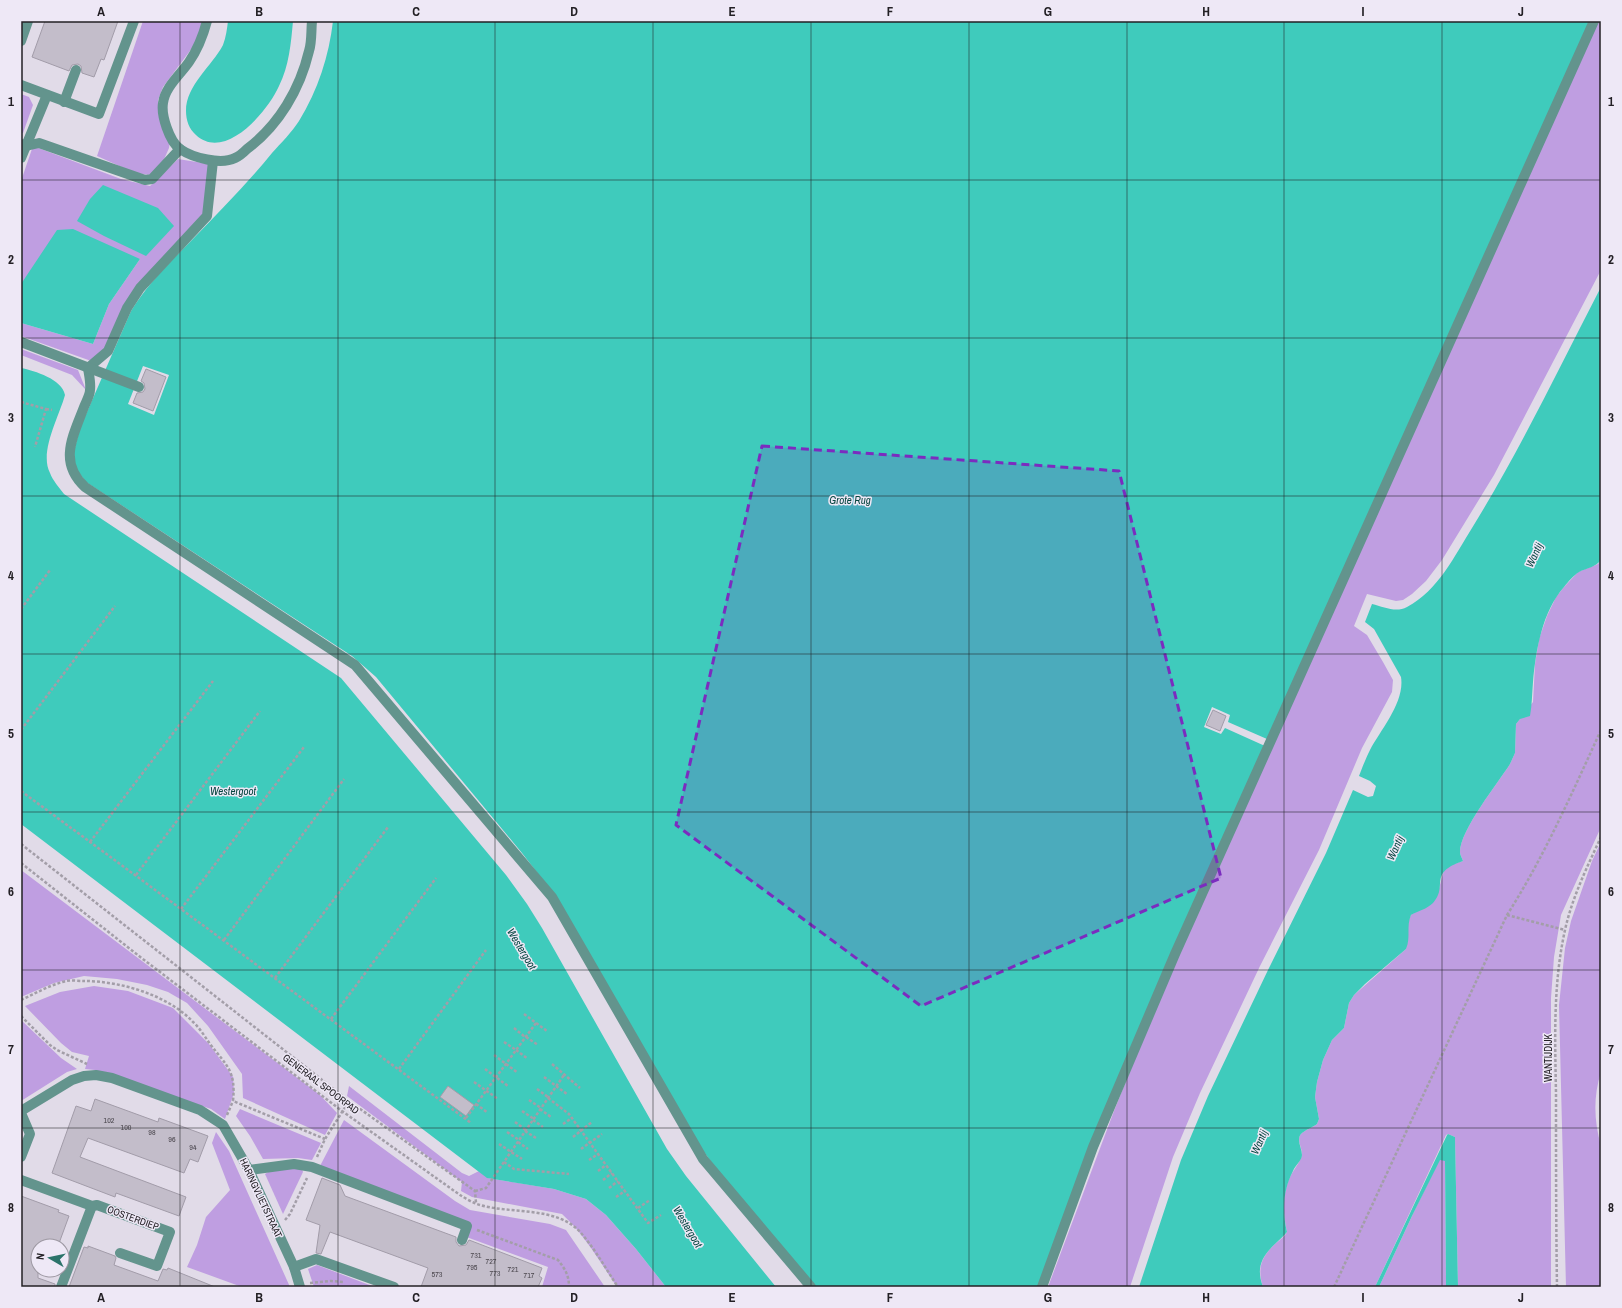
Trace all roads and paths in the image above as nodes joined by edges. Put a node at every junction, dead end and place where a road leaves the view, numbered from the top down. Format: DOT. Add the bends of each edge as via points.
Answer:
graph roads {
  1 [pos="28,21"];
  2 [pos="134,21"];
  3 [pos="207,21"];
  4 [pos="312,21"];
  5 [pos="1594,21"];
  6 [pos="21,41"];
  7 [pos="76,70"];
  8 [pos="21,85"];
  9 [pos="47,95"];
  10 [pos="64,102"];
  11 [pos="23,145"];
  12 [pos="180,149"];
  13 [pos="21,158"];
  14 [pos="213,161"];
  15 [pos="21,342"];
  16 [pos="88,368"];
  17 [pos="139,387"];
  18 [pos="21,402"];
  19 [pos="46,409"];
  20 [pos="52,410"];
  21 [pos="35,447"];
  22 [pos="50,570"];
  23 [pos="115,606"];
  24 [pos="21,609"];
  25 [pos="213,681"];
  26 [pos="260,711"];
  27 [pos="21,730"];
  28 [pos="1601,730"];
  29 [pos="304,747"];
  30 [pos="344,779"];
  31 [pos="21,791"];
  32 [pos="388,827"];
  33 [pos="1601,838"];
  34 [pos="90,842"];
  35 [pos="21,844"];
  36 [pos="21,863"];
  37 [pos="136,875"];
  38 [pos="436,878"];
  39 [pos="181,909"];
  40 [pos="1507,915"];
  41 [pos="1565,930"];
  42 [pos="224,940"];
  43 [pos="486,950"];
  44 [pos="275,978"];
  45 [pos="21,1000"];
  46 [pos="524,1014"];
  47 [pos="21,1016"];
  48 [pos="331,1019"];
  49 [pos="536,1023"];
  50 [pos="514,1028"];
  51 [pos="547,1032"];
  52 [pos="526,1037"];
  53 [pos="504,1042"];
  54 [pos="538,1045"];
  55 [pos="516,1050"];
  56 [pos="494,1055"];
  57 [pos="528,1059"];
  58 [pos="506,1064"];
  59 [pos="552,1064"];
  60 [pos="399,1069"];
  61 [pos="485,1069"];
  62 [pos="518,1073"];
  63 [pos="96,1075"];
  64 [pos="564,1075"];
  65 [pos="496,1077"];
  66 [pos="544,1077"];
  67 [pos="474,1082"];
  68 [pos="508,1086"];
  69 [pos="556,1086"];
  70 [pos="580,1088"];
  71 [pos="536,1089"];
  72 [pos="486,1091"];
  73 [pos="566,1094"];
  74 [pos="548,1098"];
  75 [pos="498,1099"];
  76 [pos="529,1100"];
  77 [pos="349,1101"];
  78 [pos="476,1104"];
  79 [pos="541,1109"];
  80 [pos="342,1111"];
  81 [pos="522,1111"];
  82 [pos="21,1112"];
  83 [pos="488,1113"];
  84 [pos="551,1117"];
  85 [pos="466,1118"];
  86 [pos="572,1118"];
  87 [pos="533,1120"];
  88 [pos="515,1122"];
  89 [pos="592,1122"];
  90 [pos="471,1123"];
  91 [pos="563,1124"];
  92 [pos="543,1127"];
  93 [pos="526,1130"];
  94 [pos="581,1130"];
  95 [pos="507,1132"];
  96 [pos="602,1134"];
  97 [pos="573,1137"];
  98 [pos="536,1138"];
  99 [pos="324,1140"];
  100 [pos="518,1141"];
  101 [pos="590,1142"];
  102 [pos="499,1144"];
  103 [pos="528,1149"];
  104 [pos="581,1149"];
  105 [pos="511,1152"];
  106 [pos="598,1154"];
  107 [pos="21,1157"];
  108 [pos="522,1159"];
  109 [pos="589,1160"];
  110 [pos="504,1162"];
  111 [pos="606,1165"];
  112 [pos="249,1170"];
  113 [pos="598,1171"];
  114 [pos="612,1173"];
  115 [pos="569,1174"];
  116 [pos="21,1180"];
  117 [pos="603,1180"];
  118 [pos="618,1181"];
  119 [pos="609,1188"];
  120 [pos="474,1190"];
  121 [pos="625,1191"];
  122 [pos="616,1197"];
  123 [pos="650,1200"];
  124 [pos="476,1203"];
  125 [pos="92,1206"];
  126 [pos="638,1208"];
  127 [pos="661,1214"];
  128 [pos="467,1226"];
  129 [pos="462,1240"];
  130 [pos="120,1253"];
  131 [pos="294,1267"];
  132 [pos="344,1283"];
  133 [pos="61,1287"];
  134 [pos="300,1287"];
  135 [pos="394,1287"];
  136 [pos="569,1287"];
  137 [pos="618,1287"];
  138 [pos="811,1287"];
  139 [pos="1042,1287"];
  140 [pos="1334,1287"];
  141 [pos="1557,1287"];
  1 -- 6 [label="street"];
  2 -- 10 [label="street" via="99,114"];
  3 -- 12 [label="street" via="200,44 168,90 163,102 163,117 170,136"];
  4 -- 14 [label="street" via="310,50 296,91 274,124 235,158"];
  5 -- 139 [label="street" via="1175,954 1093,1147"];
  7 -- 10 [label="street"];
  8 -- 9 [label="street"];
  9 -- 10 [label="street"];
  9 -- 11 [label="street"];
  11 -- 12 [label="street" via="39,143 145,180 152,179"];
  11 -- 13 [label="street"];
  12 -- 14 [label="street"];
  14 -- 16 [label="street" via="207,216 140,288 127,308 108,351"];
  15 -- 16 [label="street"];
  16 -- 17 [label="street"];
  16 -- 138 [label="street" via="90,390 69,455 72,469 80,482 355,665 552,897 703,1159"];
  18 -- 19 [label="path"];
  19 -- 20 [label="path"];
  19 -- 21 [label="path"];
  22 -- 24 [label="path"];
  23 -- 27 [label="path"];
  25 -- 34 [label="path"];
  26 -- 37 [label="path"];
  28 -- 40 [label="path" via="1544,852"];
  29 -- 39 [label="path"];
  30 -- 42 [label="path"];
  31 -- 34 [label="path"];
  32 -- 44 [label="path"];
  33 -- 41 [label="path, WANTIJDIJK" via="1584,874"];
  34 -- 37 [label="path"];
  35 -- 77 [label="path"];
  36 -- 80 [label="path, GENERAAL SPOORPAD"];
  37 -- 39 [label="path"];
  38 -- 48 [label="path"];
  39 -- 42 [label="path"];
  40 -- 41 [label="path"];
  40 -- 140 [label="path"];
  41 -- 141 [label="path, WANTIJDIJK" via="1555,1013"];
  42 -- 44 [label="path"];
  43 -- 60 [label="path"];
  44 -- 48 [label="path"];
  45 -- 99 [label="path" via="68,981 120,984 148,993 193,1021 233,1077 232,1100"];
  46 -- 49 [label="path"];
  47 -- 63 [label="path" via="50,1045 85,1062"];
  48 -- 60 [label="path"];
  49 -- 51 [label="path"];
  49 -- 52 [label="path"];
  50 -- 52 [label="path"];
  52 -- 54 [label="path"];
  52 -- 55 [label="path"];
  53 -- 55 [label="path"];
  55 -- 57 [label="path"];
  55 -- 58 [label="path"];
  56 -- 58 [label="path"];
  58 -- 62 [label="path"];
  58 -- 65 [label="path"];
  59 -- 64 [label="path"];
  60 -- 85 [label="path"];
  61 -- 65 [label="path"];
  63 -- 82 [label="street" via="72,1080"];
  63 -- 112 [label="street, HARINGVLIETSTRAAT" via="112,1078 207,1114 223,1125"];
  64 -- 69 [label="path"];
  64 -- 70 [label="path"];
  65 -- 68 [label="path"];
  65 -- 72 [label="path"];
  66 -- 69 [label="path"];
  67 -- 72 [label="path"];
  69 -- 73 [label="path"];
  69 -- 74 [label="path"];
  71 -- 74 [label="path"];
  72 -- 75 [label="path"];
  72 -- 78 [label="path"];
  74 -- 79 [label="path"];
  74 -- 86 [label="path"];
  76 -- 79 [label="path"];
  77 -- 80 [label="path"];
  77 -- 120 [label="path"];
  78 -- 83 [label="path"];
  78 -- 85 [label="path"];
  79 -- 84 [label="path"];
  79 -- 87 [label="path"];
  80 -- 124 [label="path, GENERAAL SPOORPAD" via="460,1195"];
  81 -- 87 [label="path"];
  82 -- 107 [label="street" via="30,1134"];
  85 -- 90 [label="path"];
  86 -- 91 [label="path"];
  86 -- 94 [label="path"];
  87 -- 92 [label="path"];
  87 -- 93 [label="path"];
  88 -- 93 [label="path"];
  89 -- 94 [label="path"];
  93 -- 98 [label="path"];
  93 -- 100 [label="path"];
  94 -- 97 [label="path"];
  94 -- 101 [label="path"];
  95 -- 100 [label="path"];
  96 -- 101 [label="path"];
  100 -- 103 [label="path"];
  100 -- 105 [label="path"];
  101 -- 104 [label="path"];
  101 -- 106 [label="path"];
  102 -- 105 [label="path"];
  105 -- 108 [label="path"];
  105 -- 110 [label="path"];
  106 -- 109 [label="path"];
  106 -- 111 [label="path"];
  110 -- 115 [label="path" via="514,1169"];
  110 -- 120 [label="path" via="486,1188"];
  111 -- 113 [label="path"];
  111 -- 114 [label="path"];
  112 -- 128 [label="street" via="294,1164 312,1167"];
  112 -- 131 [label="street, HARINGVLIETSTRAAT"];
  114 -- 117 [label="path"];
  114 -- 118 [label="path"];
  116 -- 125 [label="street, OOSTERDIEP"];
  118 -- 119 [label="path"];
  118 -- 121 [label="path"];
  120 -- 124 [label="path"];
  121 -- 122 [label="path"];
  121 -- 126 [label="path"];
  123 -- 126 [label="path"];
  124 -- 137 [label="path, GENERAAL SPOORPAD" via="548,1215 567,1222 581,1232"];
  125 -- 130 [label="street, OOSTERDIEP" via="97,1205 170,1232 157,1266"];
  125 -- 133 [label="street"];
  126 -- 127 [label="path" via="648,1223"];
  128 -- 129 [label="street"];
  128 -- 136 [label="path" via="558,1260 566,1270"];
  131 -- 134 [label="street, HARINGVLIETSTRAAT"];
  131 -- 135 [label="street" via="316,1259"];
  132 -- 134 [label="path" via="317,1282"];
}
